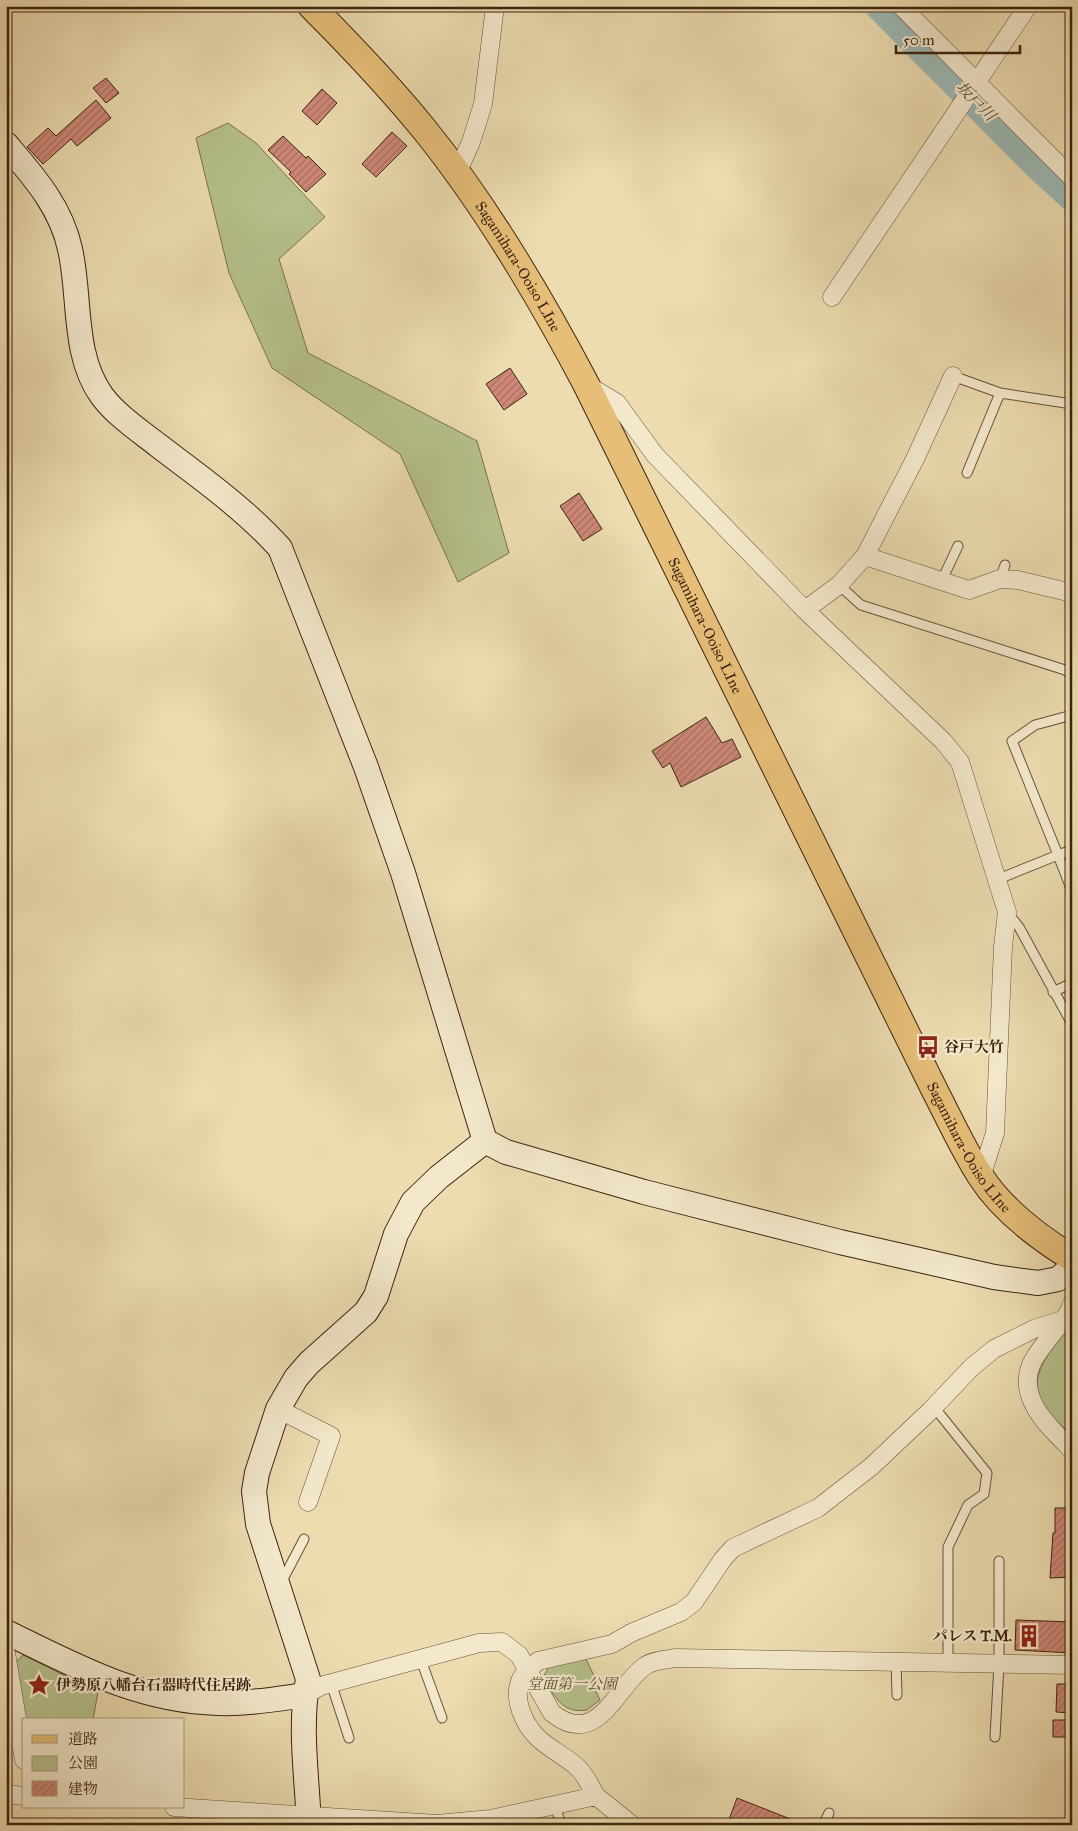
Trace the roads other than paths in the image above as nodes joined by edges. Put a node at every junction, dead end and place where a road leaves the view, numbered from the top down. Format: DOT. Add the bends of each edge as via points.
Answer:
graph roads {
  1 [pos="311,6"];
  2 [pos="495,6"];
  3 [pos="901,6"];
  4 [pos="1028,6"];
  5 [pos="976,82"];
  6 [pos="9,152"];
  7 [pos="457,173"];
  8 [pos="1072,178"];
  9 [pos="832,298"];
  10 [pos="953,376"];
  11 [pos="586,384"];
  12 [pos="1000,393"];
  13 [pos="1072,404"];
  14 [pos="967,474"];
  15 [pos="958,546"];
  16 [pos="865,556"];
  17 [pos="942,580"];
  18 [pos="839,585"];
  19 [pos="1072,593"];
  20 [pos="805,610"];
  21 [pos="1072,675"];
  22 [pos="1072,715"];
  23 [pos="1072,850"];
  24 [pos="1058,855"];
  25 [pos="996,880"];
  26 [pos="1072,891"];
  27 [pos="1007,912"];
  28 [pos="1072,983"];
  29 [pos="1053,992"];
  30 [pos="1072,1024"];
  31 [pos="485,1141"];
  32 [pos="981,1177"];
  33 [pos="1072,1258"];
  34 [pos="1067,1281"];
  35 [pos="1072,1303"];
  36 [pos="1064,1320"];
  37 [pos="934,1408"];
  38 [pos="278,1410"];
  39 [pos="1072,1450"];
  40 [pos="315,1493"];
  41 [pos="304,1539"];
  42 [pos="999,1561"];
  43 [pos="278,1588"];
  44 [pos="6,1632"];
  45 [pos="6,1653"];
  46 [pos="421,1660"];
  47 [pos="896,1661"];
  48 [pos="948,1663"];
  49 [pos="999,1664"];
  50 [pos="1072,1665"];
  51 [pos="529,1669"];
  52 [pos="331,1683"];
  53 [pos="305,1695"];
  54 [pos="897,1695"];
  55 [pos="442,1718"];
  56 [pos="996,1736"];
  57 [pos="349,1738"];
  58 [pos="22,1748"];
  59 [pos="6,1794"];
  60 [pos="22,1796"];
  61 [pos="596,1796"];
  62 [pos="556,1805"];
  63 [pos="184,1808"];
  64 [pos="829,1813"];
  65 [pos="309,1820"];
  66 [pos="386,1822"];
  67 [pos="561,1825"];
  68 [pos="632,1825"];
  69 [pos="823,1825"];
  1 -- 7 [label="main road, Sagamihara-Ooiso LIne" via="394,94"];
  2 -- 7 [label="street" via="483,104"];
  3 -- 5 [label="street"];
  4 -- 5 [label="street"];
  5 -- 8 [label="street"];
  5 -- 9 [label="street"];
  6 -- 31 [label="street" via="40,183 60,218 78,289 82,346 90,373 102,396 124,418 255,521 280,548 366,767 403,873"];
  7 -- 11 [label="main road, Sagamihara-Ooiso LIne" via="524,274"];
  10 -- 12 [label="lane"];
  10 -- 16 [label="street"];
  11 -- 20 [label="street" via="617,403 655,456"];
  11 -- 32 [label="main road, Sagamihara-Ooiso LIne" via="934,1089"];
  12 -- 13 [label="lane"];
  12 -- 14 [label="lane"];
  15 -- 17 [label="lane"];
  16 -- 17 [label="street"];
  16 -- 18 [label="street"];
  17 -- 19 [label="street" via="969,590 1003,572 1018,580"];
  18 -- 20 [label="street"];
  18 -- 21 [label="lane" via="861,605 1065,670"];
  20 -- 25 [label="street" via="943,741 960,762"];
  22 -- 24 [label="lane" via="1035,725 1012,740"];
  23 -- 24 [label="lane"];
  24 -- 25 [label="lane"];
  24 -- 26 [label="lane"];
  25 -- 27 [label="street"];
  27 -- 29 [label="lane" via="1019,927"];
  27 -- 32 [label="street" via="995,1133"];
  28 -- 29 [label="lane"];
  29 -- 30 [label="lane"];
  31 -- 34 [label="street" via="506,1152 635,1189 832,1240 994,1277 1038,1283"];
  31 -- 38 [label="street" via="413,1202 396,1234 376,1296 366,1312 309,1363 285,1394"];
  32 -- 33 [label="main road, Sagamihara-Ooiso LIne" via="996,1197 1026,1225"];
  35 -- 36 [label="street"];
  36 -- 37 [label="street" via="1036,1328 994,1349 972,1367"];
  36 -- 39 [label="street" via="1032,1362 1027,1381 1030,1399 1048,1426"];
  37 -- 48 [label="lane" via="987,1474 984,1494 968,1505 948,1548"];
  37 -- 51 [label="street" via="872,1466 818,1508 733,1548 694,1602 681,1612 612,1644 538,1661"];
  38 -- 40 [label="street" via="331,1436"];
  38 -- 43 [label="street" via="254,1490 258,1524"];
  41 -- 43 [label="lane"];
  42 -- 49 [label="lane"];
  43 -- 53 [label="street" via="308,1679"];
  44 -- 53 [label="street" via="100,1678 146,1693 218,1703"];
  45 -- 58 [label="street"];
  46 -- 51 [label="street" via="479,1643 502,1642 519,1655"];
  46 -- 52 [label="street"];
  46 -- 55 [label="lane"];
  47 -- 48 [label="street"];
  47 -- 51 [label="street" via="675,1658 644,1666 607,1709 587,1723 578,1724 559,1719 552,1713"];
  47 -- 54 [label="lane"];
  48 -- 49 [label="street"];
  49 -- 50 [label="street"];
  49 -- 56 [label="lane"];
  51 -- 61 [label="street" via="520,1680 519,1692 520,1710 527,1725 578,1768"];
  52 -- 53 [label="street"];
  52 -- 57 [label="lane"];
  53 -- 65 [label="street"];
  59 -- 60 [label="street"];
  61 -- 62 [label="street"];
  61 -- 68 [label="street"];
  62 -- 66 [label="street" via="491,1819 437,1824"];
  62 -- 67 [label="lane"];
  63 -- 65 [label="street"];
  64 -- 69 [label="lane"];
  65 -- 66 [label="street"];
}
